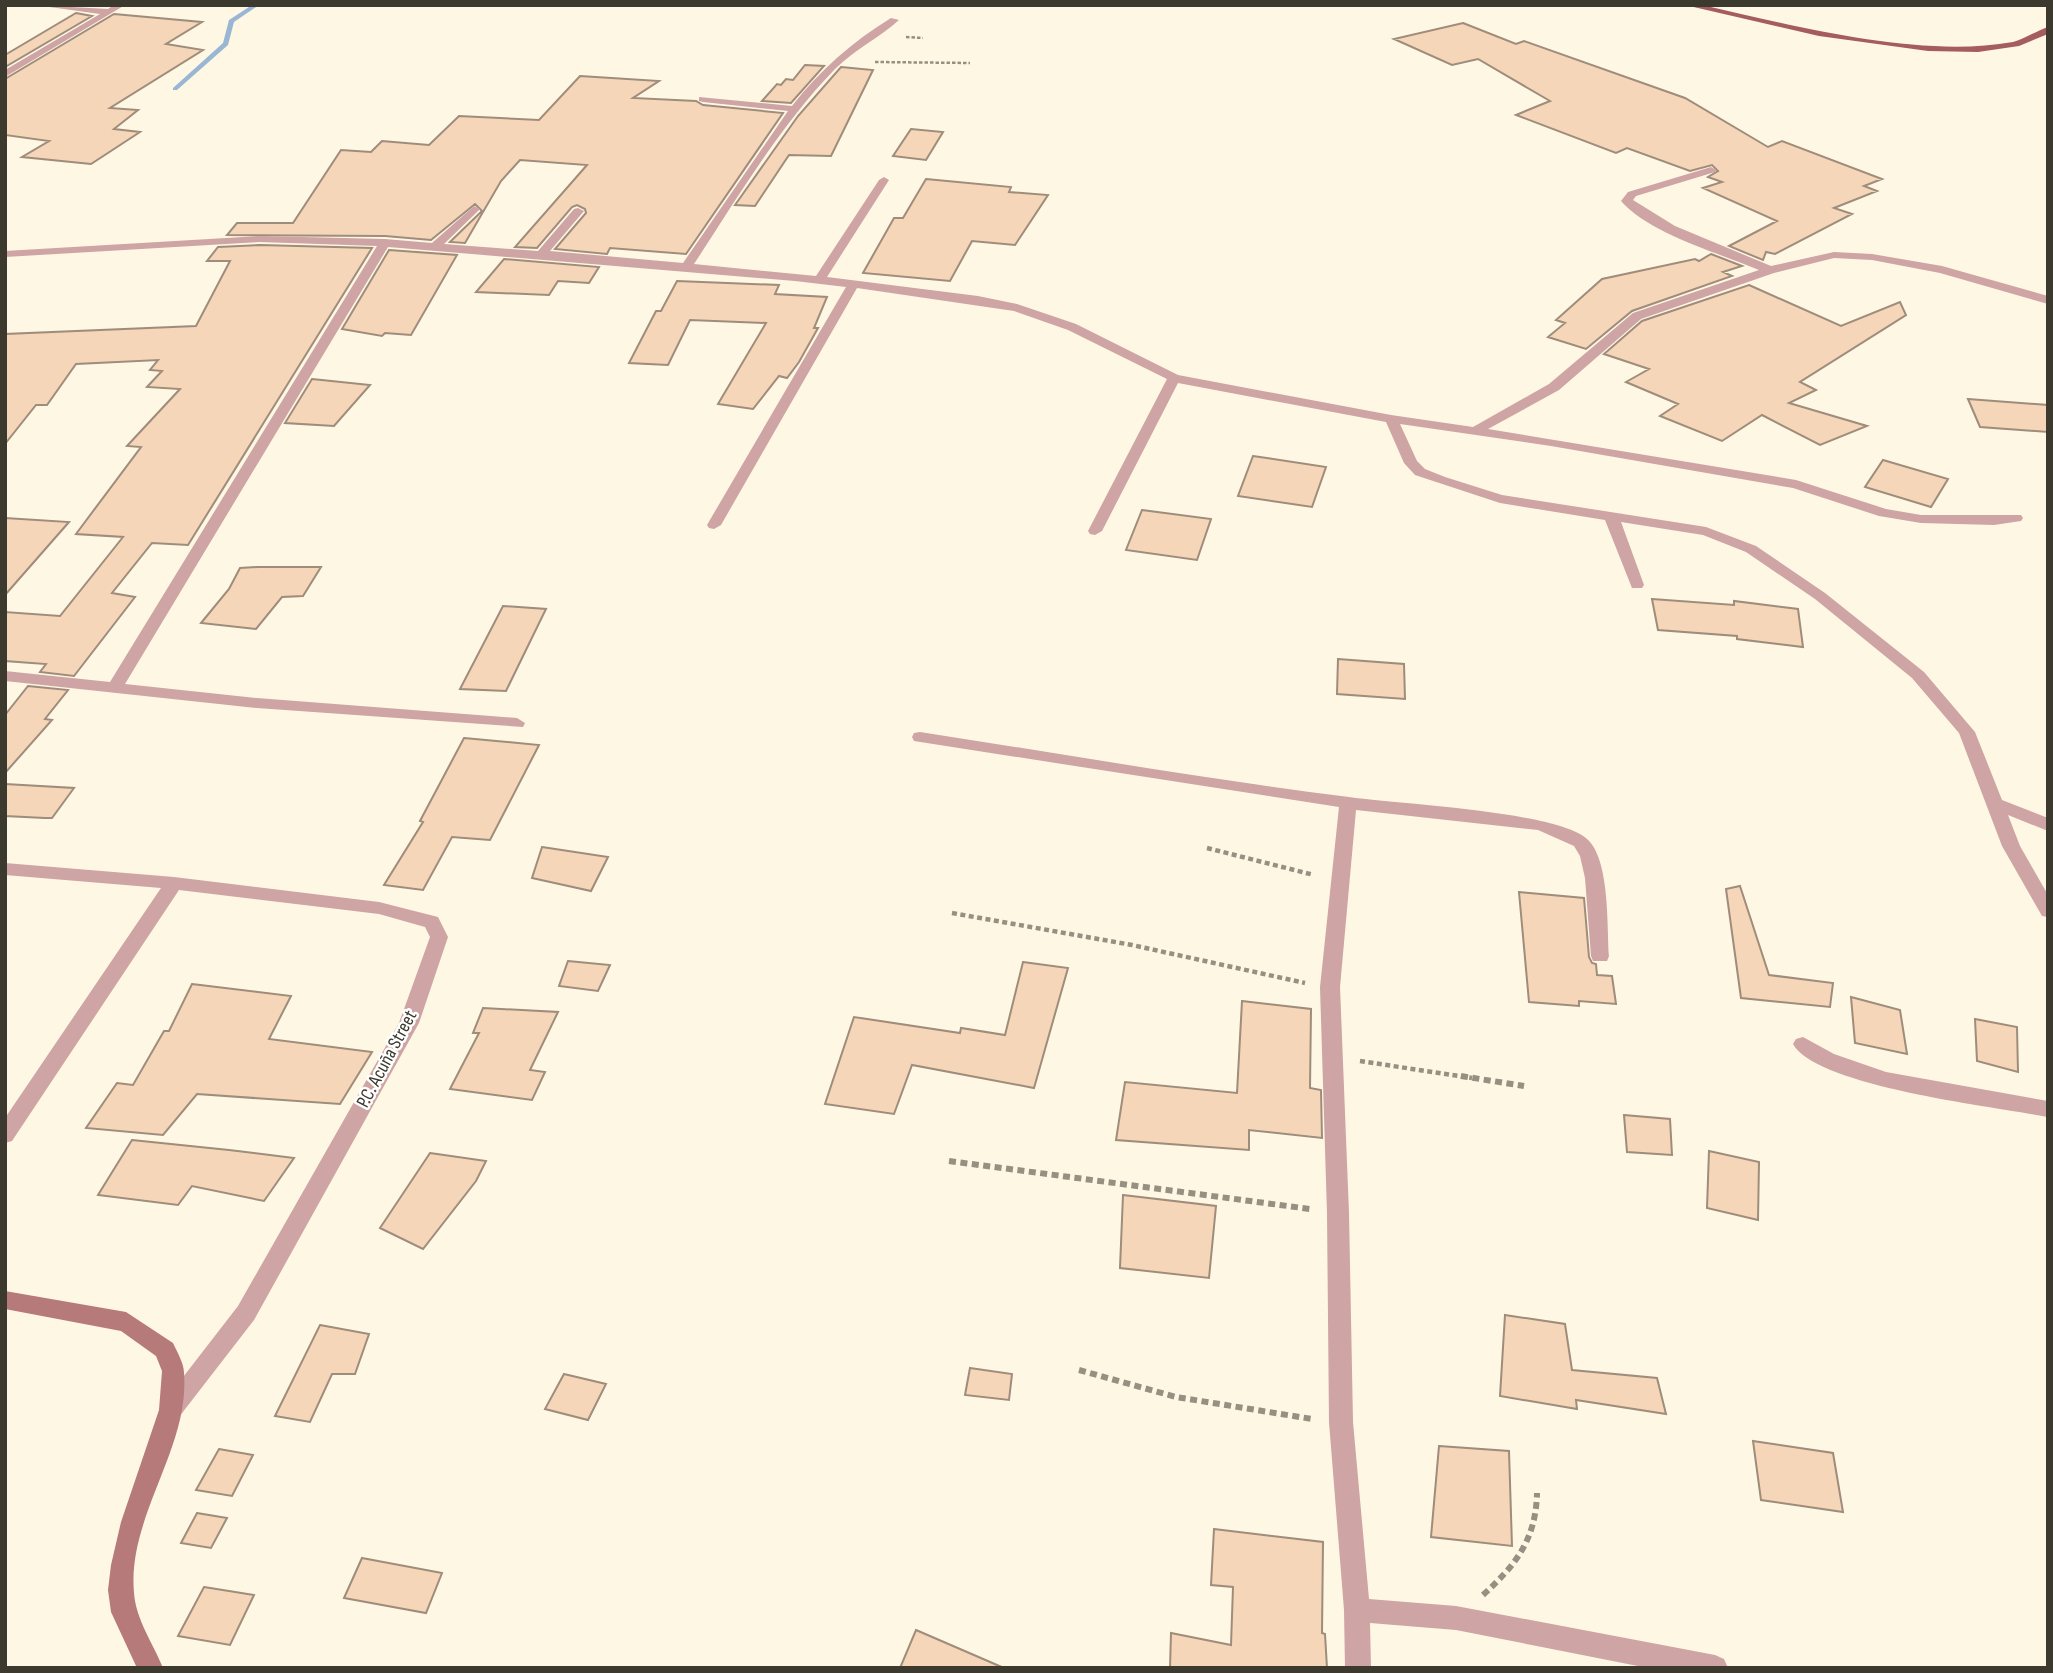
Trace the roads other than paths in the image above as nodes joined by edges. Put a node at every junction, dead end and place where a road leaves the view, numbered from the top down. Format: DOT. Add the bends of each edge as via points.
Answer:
graph roads {
  1 [pos="39,5"];
  2 [pos="121,5"];
  3 [pos="1689,5"];
  4 [pos="110,12"];
  5 [pos="894,20"];
  6 [pos="2048,30"];
  7 [pos="5,74"];
  8 [pos="703,99"];
  9 [pos="794,109"];
  10 [pos="1710,170"];
  11 [pos="884,180"];
  12 [pos="474,209"];
  13 [pos="578,211"];
  14 [pos="385,242"];
  15 [pos="435,246"];
  16 [pos="542,253"];
  17 [pos="5,254"];
  18 [pos="686,267"];
  19 [pos="1770,270"];
  20 [pos="819,280"];
  21 [pos="854,284"];
  22 [pos="2048,300"];
  23 [pos="1174,378"];
  24 [pos="1391,419"];
  25 [pos="1473,432"];
  26 [pos="2016,518"];
  27 [pos="1612,519"];
  28 [pos="714,525"];
  29 [pos="1095,531"];
  30 [pos="1637,585"];
  31 [pos="5,676"];
  32 [pos="116,685"];
  33 [pos="517,723"];
  34 [pos="919,737"];
  35 [pos="1348,803"];
  36 [pos="1994,803"];
  37 [pos="2048,824"];
  38 [pos="5,869"];
  39 [pos="174,883"];
  40 [pos="2048,911"];
  41 [pos="1600,956"];
  42 [pos="1803,1044"];
  43 [pos="2048,1109"];
  44 [pos="5,1135"];
  45 [pos="5,1300"];
  46 [pos="171,1410"];
  47 [pos="1357,1610"];
  48 [pos="150,1668"];
  49 [pos="1358,1668"];
  50 [pos="1715,1668"];
  1 -- 4 [label="street"];
  2 -- 4 [label="street"];
  3 -- 6 [label="main road" via="1826,35 1903,46 1982,47 2031,39"];
  4 -- 7 [label="street"];
  5 -- 9 [label="street" via="867,34 835,61"];
  8 -- 9 [label="street"];
  9 -- 18 [label="street"];
  10 -- 19 [label="street" via="1632,194 1627,201 1638,211"];
  11 -- 20 [label="street"];
  12 -- 15 [label="street"];
  13 -- 16 [label="street"];
  14 -- 15 [label="street"];
  14 -- 17 [label="street" via="260,239"];
  14 -- 32 [label="street"];
  15 -- 16 [label="street"];
  16 -- 18 [label="street"];
  18 -- 20 [label="street"];
  19 -- 22 [label="street" via="1834,256 1872,257 1942,270"];
  19 -- 25 [label="street" via="1637,316 1554,387"];
  20 -- 21 [label="street"];
  21 -- 23 [label="street" via="1017,308 1072,327"];
  21 -- 28 [label="street"];
  23 -- 24 [label="street"];
  23 -- 29 [label="street"];
  24 -- 25 [label="street"];
  24 -- 27 [label="street" via="1411,463 1420,472 1500,499"];
  25 -- 26 [label="street" via="1796,484 1884,513 1921,519"];
  27 -- 30 [label="street"];
  27 -- 36 [label="street" via="1683,527 1730,540 1820,596 1918,675 1967,732"];
  31 -- 32 [label="street"];
  32 -- 33 [label="street" via="257,703"];
  34 -- 35 [label="street"];
  35 -- 41 [label="street" via="1541,825 1580,842 1589,855 1594,878"];
  35 -- 47 [label="street" via="1330,987 1341,1422"];
  36 -- 37 [label="street"];
  36 -- 40 [label="street" via="2011,846"];
  38 -- 39 [label="street, P.C. Acuña Street"];
  39 -- 44 [label="street"];
  39 -- 46 [label="street, P.C. Acuña Street" via="408,913 432,922 439,937 409,1023 259,1289 218,1352"];
  42 -- 43 [label="street" via="1840,1067 1877,1077"];
  45 -- 46 [label="street" via="126,1322 148,1335 165,1350 173,1371"];
  46 -- 48 [label="street" via="134,1522 122,1577 124,1612"];
  47 -- 49 [label="street"];
  47 -- 50 [label="street" via="1455,1618"];
}
